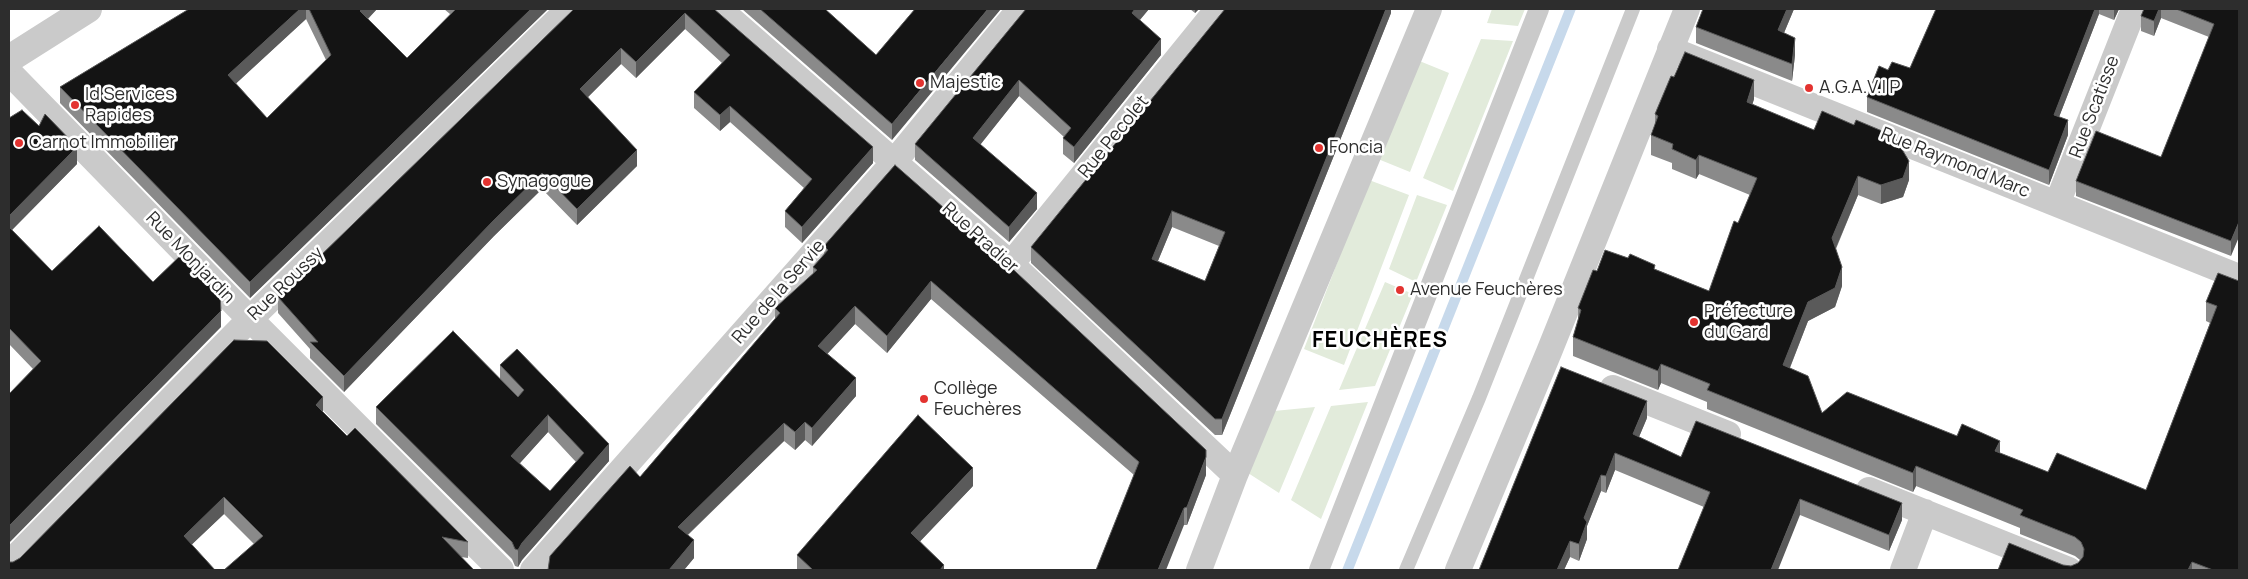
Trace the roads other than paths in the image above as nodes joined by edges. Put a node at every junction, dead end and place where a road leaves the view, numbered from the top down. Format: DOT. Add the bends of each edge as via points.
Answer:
graph roads {
  1 [pos="88,9"];
  2 [pos="568,9"];
  3 [pos="719,9"];
  4 [pos="1020,9"];
  5 [pos="1218,9"];
  6 [pos="1539,9"];
  7 [pos="1632,9"];
  8 [pos="1687,9"];
  9 [pos="2134,9"];
  10 [pos="1423,12"];
  11 [pos="1670,49"];
  12 [pos="9,59"];
  13 [pos="9,72"];
  14 [pos="894,162"];
  15 [pos="2057,204"];
  16 [pos="1011,264"];
  17 [pos="2239,277"];
  18 [pos="250,319"];
  19 [pos="1592,379"];
  20 [pos="1749,442"];
  21 [pos="1235,475"];
  22 [pos="1851,483"];
  23 [pos="1925,512"];
  24 [pos="9,564"];
  25 [pos="501,570"];
  26 [pos="533,570"];
  27 [pos="1199,570"];
  28 [pos="1319,570"];
  29 [pos="1406,570"];
  30 [pos="1458,570"];
  31 [pos="1903,570"];
  32 [pos="2069,570"];
  1 -- 12 [label="street"];
  2 -- 18 [label="street, Rue Roussy"];
  3 -- 14 [label="street, Rue Pradier"];
  4 -- 14 [label="street, Rue de la Servie"];
  5 -- 16 [label="street, Rue Pecolet"];
  6 -- 28 [label="street"];
  7 -- 29 [label="lane" via="1479,398"];
  8 -- 11 [label="street"];
  9 -- 15 [label="street, Rue Scatisse"];
  10 -- 21 [label="street"];
  11 -- 15 [label="street, Rue Raymond Marc"];
  11 -- 30 [label="street" via="1554,364"];
  13 -- 18 [label="street, Rue Monjardin"];
  14 -- 16 [label="street, Rue Pradier"];
  14 -- 26 [label="street, Rue de la Servie"];
  15 -- 17 [label="street, Rue Raymond Marc"];
  16 -- 21 [label="street, Rue Pradier"];
  18 -- 24 [label="street, Rue Roussy"];
  18 -- 25 [label="street, Rue Monjardin"];
  19 -- 20 [label="street"];
  21 -- 27 [label="street"];
  22 -- 23 [label="street"];
  23 -- 31 [label="street"];
  23 -- 32 [label="street"];
}
